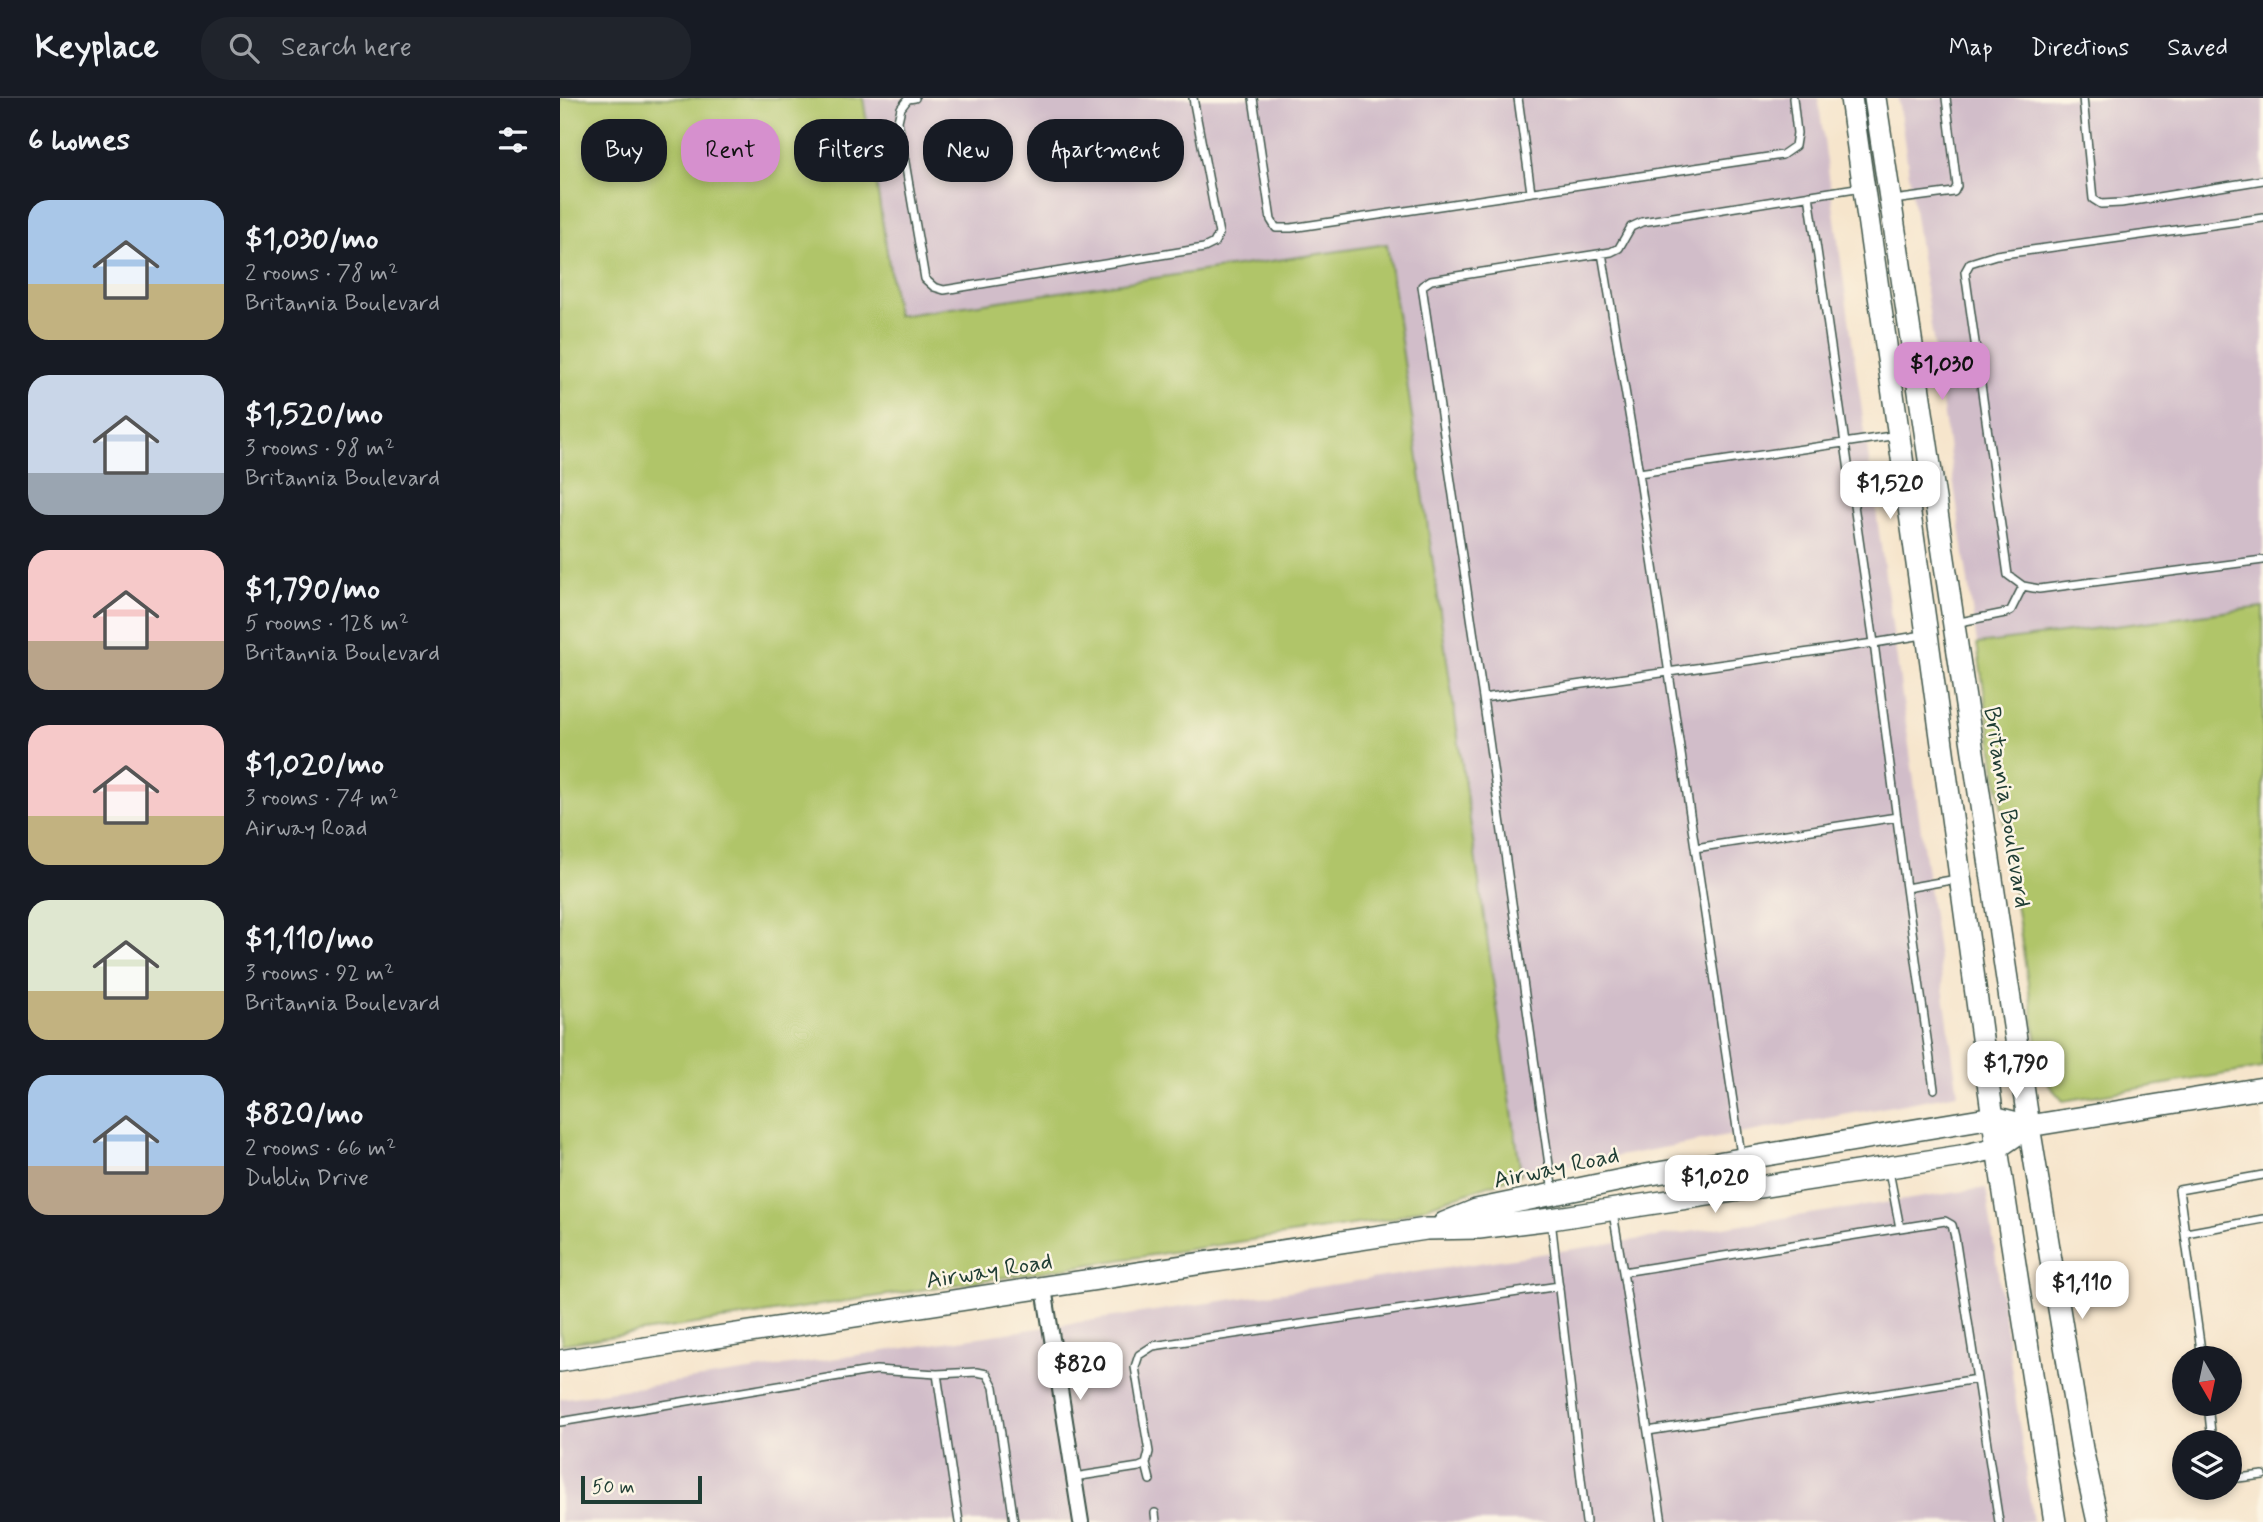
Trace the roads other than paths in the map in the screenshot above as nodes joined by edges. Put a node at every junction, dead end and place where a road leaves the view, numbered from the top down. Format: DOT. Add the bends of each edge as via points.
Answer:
graph roads {
  1 [pos="915,98"];
  2 [pos="1193,98"];
  3 [pos="1253,98"];
  4 [pos="1518,98"];
  5 [pos="1793,98"];
  6 [pos="1851,98"];
  7 [pos="1875,98"];
  8 [pos="1946,98"];
  9 [pos="2083,98"];
  10 [pos="2263,180"];
  11 [pos="1865,187"];
  12 [pos="1531,192"];
  13 [pos="1809,195"];
  14 [pos="1891,200"];
  15 [pos="2263,218"];
  16 [pos="1602,253"];
  17 [pos="1899,434"];
  18 [pos="1844,443"];
  19 [pos="1639,473"];
  20 [pos="2263,560"];
  21 [pos="2023,586"];
  22 [pos="1954,623"];
  23 [pos="1927,634"];
  24 [pos="1874,643"];
  25 [pos="1668,672"];
  26 [pos="1483,698"];
  27 [pos="1897,817"];
  28 [pos="1695,848"];
  29 [pos="1961,878"];
  30 [pos="1906,888"];
  31 [pos="1934,1088"];
  32 [pos="2263,1088"];
  33 [pos="1993,1117"];
  34 [pos="2029,1126"];
  35 [pos="1997,1148"];
  36 [pos="1742,1159"];
  37 [pos="1889,1167"];
  38 [pos="2263,1175"];
  39 [pos="1553,1194"];
  40 [pos="1612,1209"];
  41 [pos="1551,1219"];
  42 [pos="2263,1219"];
  43 [pos="1900,1228"];
  44 [pos="1426,1229"];
  45 [pos="2186,1233"];
  46 [pos="1623,1272"];
  47 [pos="1559,1286"];
  48 [pos="1044,1288"];
  49 [pos="2200,1346"];
  50 [pos="560,1361"];
  51 [pos="937,1374"];
  52 [pos="1977,1380"];
  53 [pos="560,1422"];
  54 [pos="1648,1431"];
  55 [pos="1146,1464"];
  56 [pos="2263,1475"];
  57 [pos="1074,1476"];
  58 [pos="2242,1478"];
  59 [pos="1150,1480"];
  60 [pos="959,1522"];
  61 [pos="1014,1522"];
  62 [pos="1081,1522"];
  63 [pos="1586,1522"];
  64 [pos="1662,1522"];
  65 [pos="1999,1522"];
  66 [pos="2055,1522"];
  67 [pos="2098,1522"];
  1 -- 2 [label="lane" via="901,108 898,121 925,279 944,290 1214,243 1219,234"];
  3 -- 12 [label="lane" via="1271,220 1276,228"];
  4 -- 12 [label="lane"];
  5 -- 12 [label="lane" via="1795,146 1782,155"];
  6 -- 11 [label="main road"];
  7 -- 14 [label="main road, Britannia Boulevard"];
  8 -- 14 [label="lane" via="1954,192"];
  9 -- 10 [label="lane" via="2093,200 2101,204"];
  11 -- 13 [label="lane"];
  11 -- 17 [label="main road"];
  13 -- 16 [label="lane" via="1642,222 1631,227 1619,248"];
  13 -- 18 [label="lane"];
  14 -- 22 [label="main road, Britannia Boulevard"];
  15 -- 21 [label="lane" via="1996,255 1970,263 1965,272 2008,575"];
  16 -- 19 [label="lane"];
  16 -- 26 [label="lane" via="1431,280 1422,286"];
  17 -- 18 [label="lane"];
  17 -- 23 [label="main road"];
  18 -- 19 [label="lane"];
  18 -- 24 [label="lane"];
  19 -- 25 [label="lane"];
  20 -- 21 [label="lane" via="2039,589"];
  21 -- 22 [label="lane" via="2011,610"];
  22 -- 34 [label="main road, Britannia Boulevard"];
  23 -- 24 [label="lane"];
  23 -- 29 [label="main road"];
  24 -- 25 [label="lane"];
  24 -- 27 [label="lane"];
  25 -- 26 [label="lane"];
  25 -- 28 [label="lane"];
  26 -- 39 [label="lane"];
  27 -- 28 [label="lane"];
  27 -- 30 [label="lane"];
  28 -- 36 [label="lane"];
  29 -- 30 [label="lane"];
  29 -- 33 [label="main road"];
  30 -- 31 [label="lane"];
  32 -- 34 [label="main road, Airway Road"];
  33 -- 34 [label="main road, Airway Road"];
  33 -- 35 [label="main road"];
  33 -- 36 [label="main road, Airway Road"];
  34 -- 35 [label="main road, Airway Road"];
  34 -- 67 [label="main road, Britannia Boulevard"];
  35 -- 37 [label="main road, Airway Road"];
  35 -- 66 [label="main road"];
  36 -- 39 [label="main road, Airway Road"];
  37 -- 40 [label="main road, Airway Road"];
  37 -- 43 [label="lane"];
  38 -- 45 [label="lane" via="2179,1189"];
  39 -- 44 [label="main road, Airway Road" via="1476,1210"];
  40 -- 41 [label="main road, Airway Road"];
  40 -- 46 [label="lane"];
  41 -- 44 [label="main road, Airway Road"];
  41 -- 47 [label="lane"];
  42 -- 45 [label="lane"];
  43 -- 46 [label="lane"];
  43 -- 52 [label="lane" via="1945,1221 1952,1225"];
  44 -- 48 [label="main road, Airway Road"];
  45 -- 49 [label="lane"];
  46 -- 54 [label="lane"];
  47 -- 55 [label="lane" via="1153,1346 1139,1355 1135,1367 1149,1452"];
  47 -- 63 [label="lane"];
  48 -- 50 [label="main road, Airway Road"];
  48 -- 57 [label="street"];
  51 -- 53 [label="lane" via="876,1370"];
  51 -- 60 [label="lane"];
  51 -- 61 [label="lane" via="987,1374 993,1387"];
  52 -- 54 [label="lane"];
  52 -- 65 [label="lane"];
  54 -- 64 [label="lane"];
  55 -- 57 [label="lane"];
  55 -- 59 [label="lane"];
  56 -- 58 [label="lane"];
  57 -- 62 [label="street"];
}
